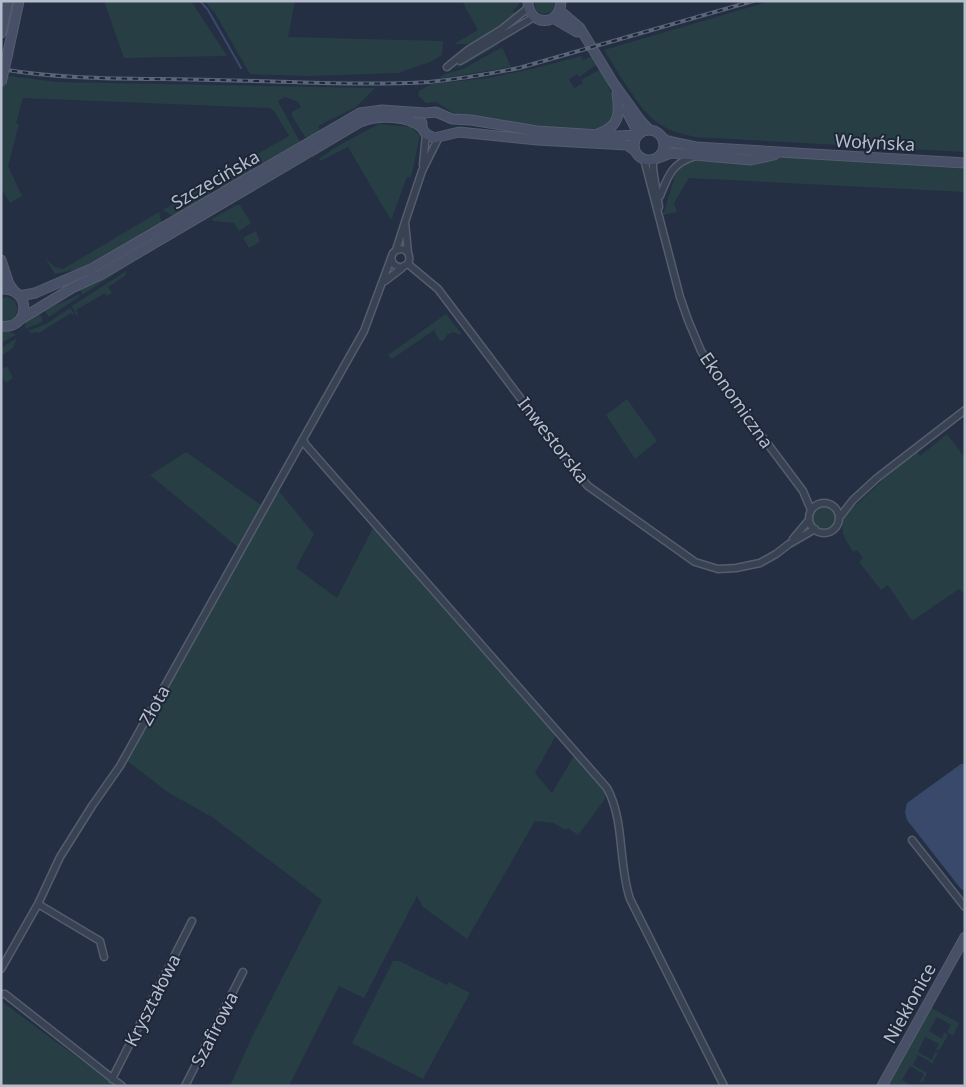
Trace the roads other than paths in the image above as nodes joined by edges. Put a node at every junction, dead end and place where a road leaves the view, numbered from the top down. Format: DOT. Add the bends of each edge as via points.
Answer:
graph roads {
  1 [pos="8,1"];
  2 [pos="19,1"];
  3 [pos="562,1"];
  4 [pos="528,5"];
  5 [pos="556,15"];
  6 [pos="534,17"];
  7 [pos="1,33"];
  8 [pos="1,83"];
  9 [pos="616,88"];
  10 [pos="430,113"];
  11 [pos="445,116"];
  12 [pos="649,130"];
  13 [pos="424,131"];
  14 [pos="638,134"];
  15 [pos="594,135"];
  16 [pos="442,136"];
  17 [pos="662,138"];
  18 [pos="634,150"];
  19 [pos="784,153"];
  20 [pos="693,156"];
  21 [pos="651,159"];
  22 [pos="965,163"];
  23 [pos="422,171"];
  24 [pos="659,197"];
  25 [pos="660,216"];
  26 [pos="405,222"];
  27 [pos="396,250"];
  28 [pos="408,253"];
  29 [pos="391,258"];
  30 [pos="1,260"];
  31 [pos="405,266"];
  32 [pos="382,284"];
  33 [pos="1,290"];
  34 [pos="17,294"];
  35 [pos="21,319"];
  36 [pos="1,326"];
  37 [pos="965,410"];
  38 [pos="303,439"];
  39 [pos="804,491"];
  40 [pos="853,500"];
  41 [pos="820,504"];
  42 [pos="835,508"];
  43 [pos="812,510"];
  44 [pos="839,518"];
  45 [pos="809,520"];
  46 [pos="815,530"];
  47 [pos="789,544"];
  48 [pos="912,840"];
  49 [pos="38,904"];
  50 [pos="965,907"];
  51 [pos="192,921"];
  52 [pos="965,937"];
  53 [pos="104,957"];
  54 [pos="1,969"];
  55 [pos="242,972"];
  56 [pos="1,994"];
  57 [pos="112,1078"];
  58 [pos="122,1086"];
  59 [pos="185,1086"];
  60 [pos="724,1086"];
  61 [pos="882,1086"];
  1 -- 7 [label="main road"];
  2 -- 8 [label="main road, bridge"];
  3 -- 5 [label="main road"];
  4 -- 6 [label="main road"];
  4 -- 6 [label="street" via="502,29 449,66"];
  5 -- 6 [label="main road" via="544,20"];
  5 -- 9 [label="main road" via="585,38"];
  9 -- 12 [label="main road"];
  9 -- 14 [label="main road"];
  9 -- 15 [label="main road" via="617,119 611,128"];
  10 -- 11 [label="main road" via="440,112"];
  10 -- 13 [label="main road" via="423,119"];
  10 -- 34 [label="main road, Szczecińska" via="382,110 360,113 93,268 35,293"];
  11 -- 15 [label="main road" via="537,131"];
  11 -- 16 [label="main road" via="449,124"];
  12 -- 14 [label="main road"];
  12 -- 17 [label="main road" via="656,131"];
  13 -- 16 [label="main road" via="432,138"];
  13 -- 23 [label="street"];
  13 -- 35 [label="main road, Szczecińska" via="408,120 378,118 360,122"];
  14 -- 15 [label="main road"];
  14 -- 18 [label="main road"];
  16 -- 18 [label="main road" via="455,132 627,145"];
  16 -- 23 [label="street"];
  17 -- 19 [label="main road, Wołyńska" via="696,147"];
  17 -- 21 [label="main road" via="663,151"];
  18 -- 21 [label="main road" via="638,156"];
  19 -- 20 [label="main road, Wołyńska" via="751,160"];
  19 -- 22 [label="main road, Wołyńska"];
  20 -- 21 [label="main road, Wołyńska" via="671,154"];
  20 -- 24 [label="street" via="676,165"];
  21 -- 24 [label="street, Ekonomiczna"];
  21 -- 25 [label="street, Ekonomiczna"];
  23 -- 26 [label="street"];
  24 -- 25 [label="street, Ekonomiczna"];
  25 -- 39 [label="street, Ekonomiczna" via="680,297 702,351 722,383"];
  26 -- 27 [label="street"];
  26 -- 28 [label="street"];
  27 -- 28 [label="street" via="403,249"];
  27 -- 29 [label="street"];
  28 -- 31 [label="street" via="410,258"];
  29 -- 31 [label="street" via="395,266"];
  29 -- 32 [label="street, Złota"];
  30 -- 34 [label="main road" via="9,284"];
  31 -- 32 [label="street"];
  31 -- 47 [label="street, Inwestorska" via="438,289 577,473 599,495 706,567 736,568 760,563"];
  32 -- 38 [label="street, Złota" via="364,331"];
  33 -- 34 [label="main road"];
  34 -- 35 [label="main road" via="24,307"];
  35 -- 36 [label="main road, Szczecińska" via="11,326"];
  37 -- 40 [label="street"];
  38 -- 49 [label="street, Złota" via="120,766 60,857"];
  38 -- 60 [label="street" via="310,451 607,788 616,810 630,899"];
  39 -- 41 [label="street, Ekonomiczna"];
  39 -- 43 [label="street, Ekonomiczna"];
  40 -- 42 [label="street"];
  40 -- 44 [label="street"];
  41 -- 42 [label="street"];
  41 -- 43 [label="street"];
  42 -- 44 [label="street"];
  43 -- 45 [label="street"];
  44 -- 46 [label="street" via="831,530 824,533"];
  45 -- 46 [label="street"];
  45 -- 47 [label="street, Inwestorska"];
  46 -- 47 [label="street, Inwestorska"];
  48 -- 50 [label="street"];
  49 -- 53 [label="street" via="100,941"];
  49 -- 54 [label="street, Złota"];
  51 -- 57 [label="street, Kryształowa"];
  52 -- 61 [label="main road, Niekłonice"];
  55 -- 59 [label="street, Szafirowa"];
  56 -- 57 [label="street"];
  57 -- 58 [label="street"];
}
